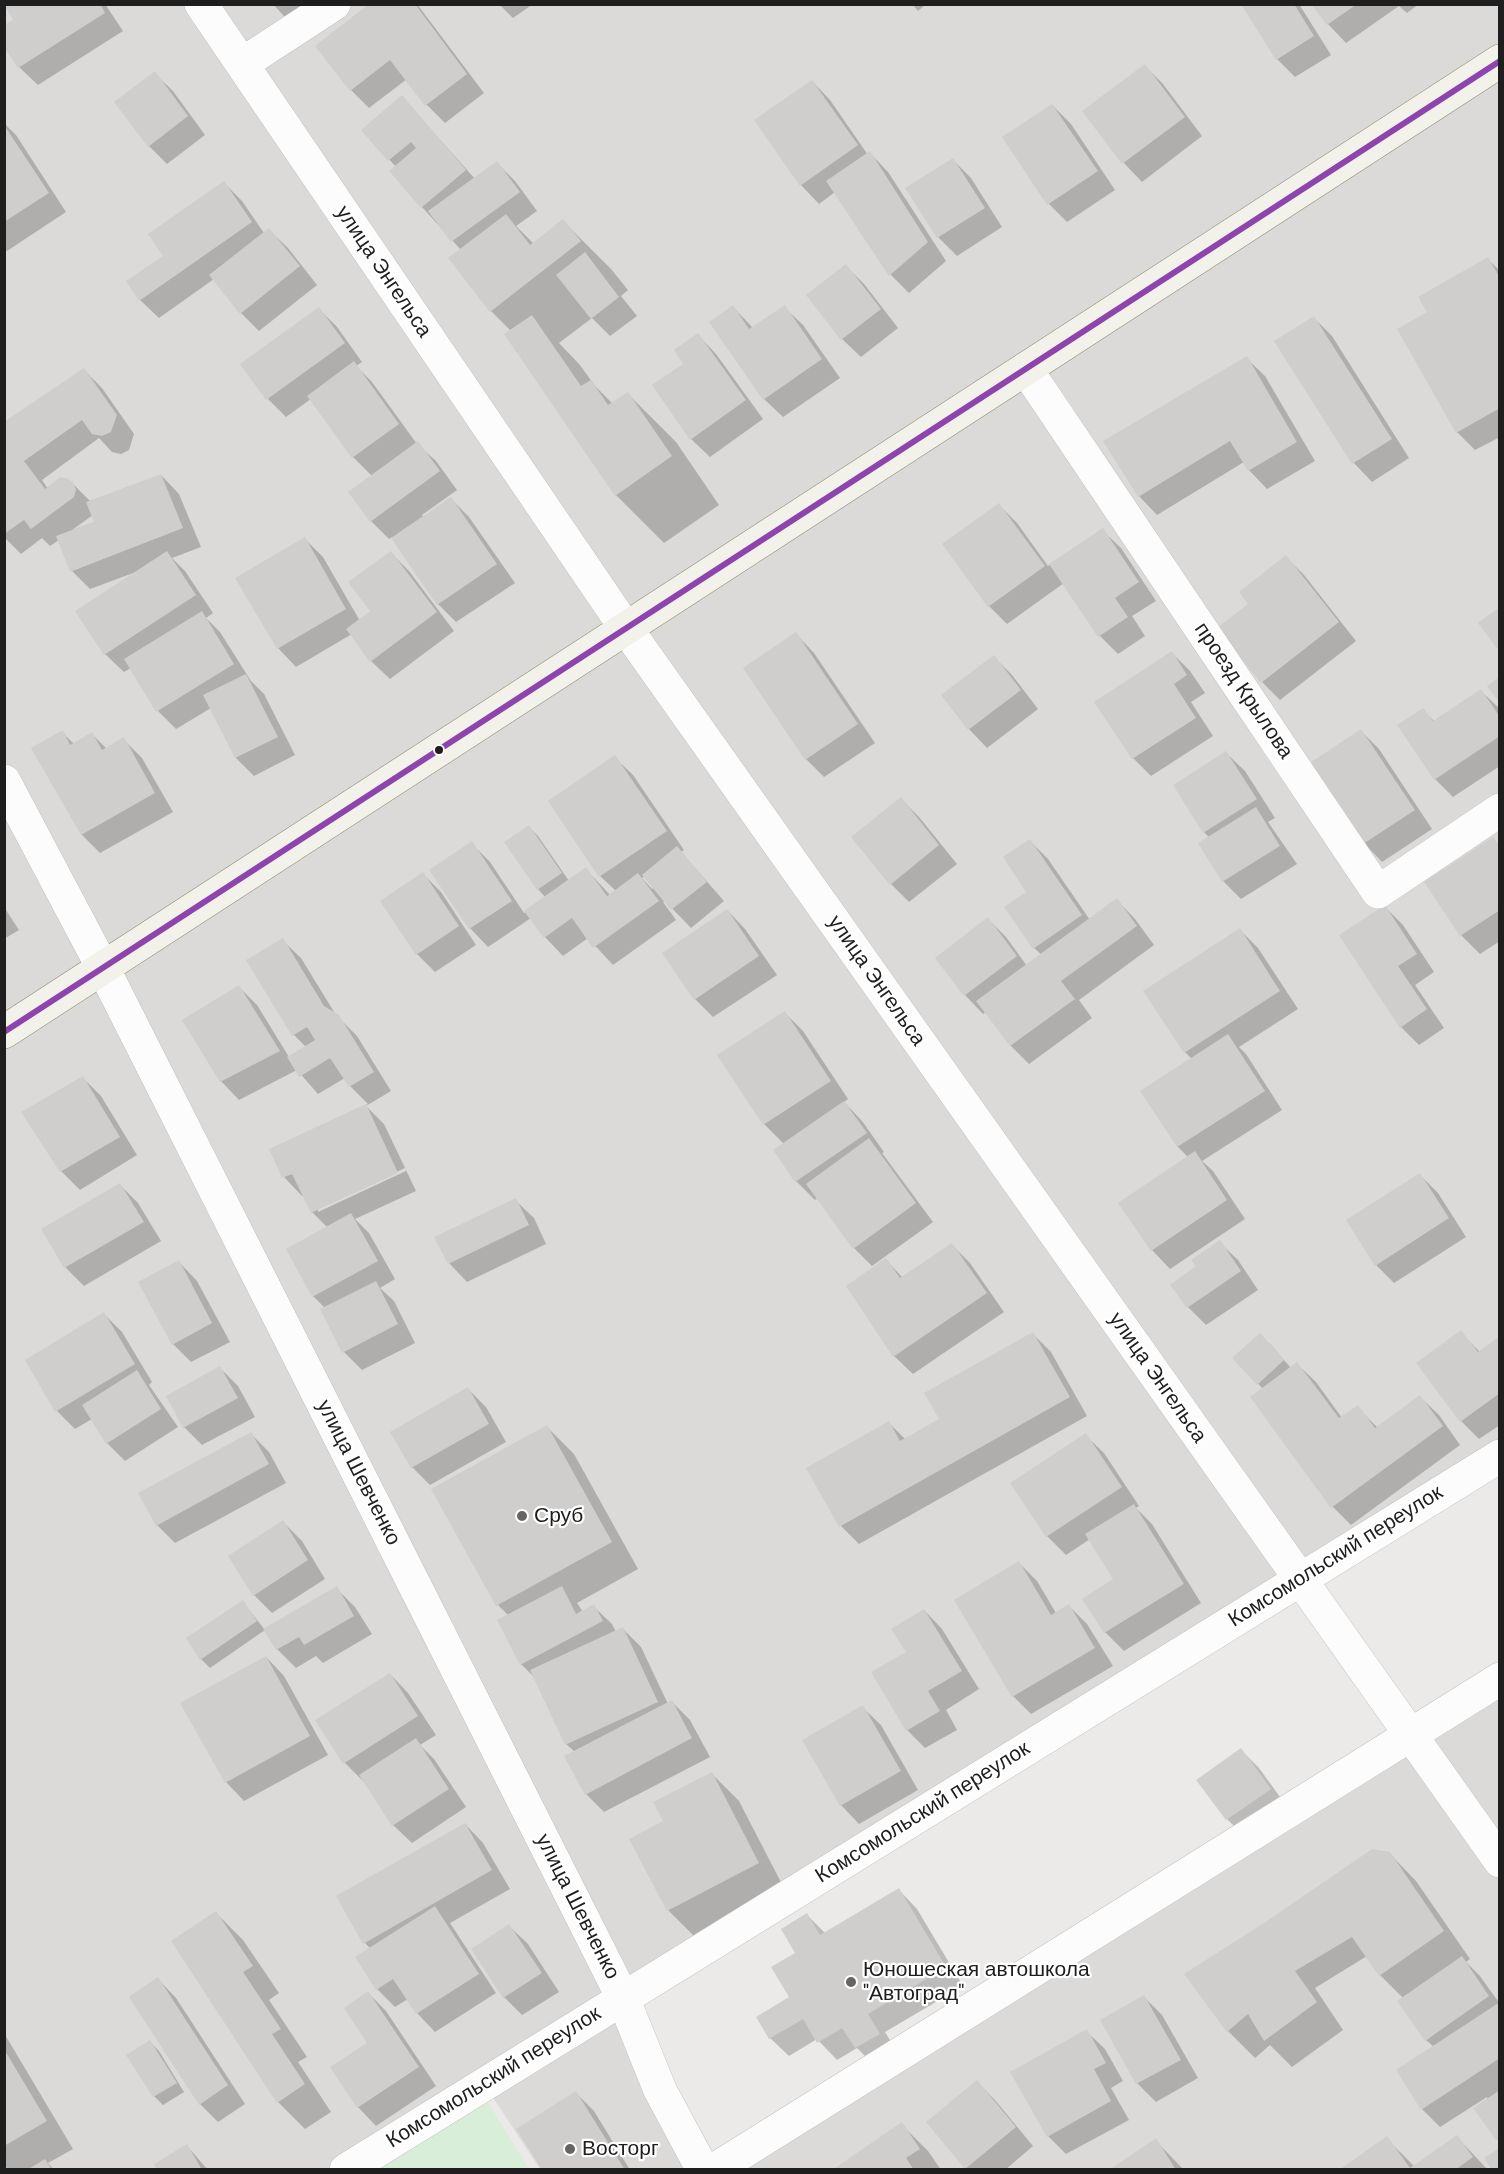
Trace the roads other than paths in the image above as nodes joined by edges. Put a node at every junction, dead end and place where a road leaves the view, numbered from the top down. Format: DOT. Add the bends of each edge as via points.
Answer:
graph roads {
  1 [pos="201,4"];
  2 [pos="334,4"];
  3 [pos="1500,61"];
  4 [pos="242,64"];
  5 [pos="1026,369"];
  6 [pos="626,628"];
  7 [pos="4,781"];
  8 [pos="1500,810"];
  9 [pos="103,968"];
  10 [pos="4,1032"];
  11 [pos="1500,1456"];
  12 [pos="1300,1579"];
  13 [pos="1500,1679"];
  14 [pos="1410,1735"];
  15 [pos="1500,1862"];
  16 [pos="623,1998"];
  17 [pos="346,2169"];
  18 [pos="703,2169"];
  19 [pos="714,2169"];
  1 -- 4 [label="street, улица Энгельса"];
  2 -- 4 [label="street"];
  3 -- 5 [label="main road"];
  4 -- 6 [label="street, улица Энгельса"];
  5 -- 6 [label="main road"];
  5 -- 8 [label="street, проезд Крылова" via="1378,892"];
  6 -- 9 [label="main road"];
  6 -- 12 [label="street, улица Энгельса"];
  7 -- 9 [label="street, улица Шевченко"];
  9 -- 10 [label="main road"];
  9 -- 16 [label="street, улица Шевченко"];
  11 -- 12 [label="street, Комсомольский переулок"];
  12 -- 14 [label="street, улица Энгельса"];
  12 -- 16 [label="street, Комсомольский переулок"];
  13 -- 14 [label="street"];
  14 -- 15 [label="street, улица Энгельса"];
  14 -- 19 [label="street"];
  16 -- 17 [label="street, Комсомольский переулок"];
  16 -- 18 [label="street, улица Шевченко" via="660,2090"];
}
